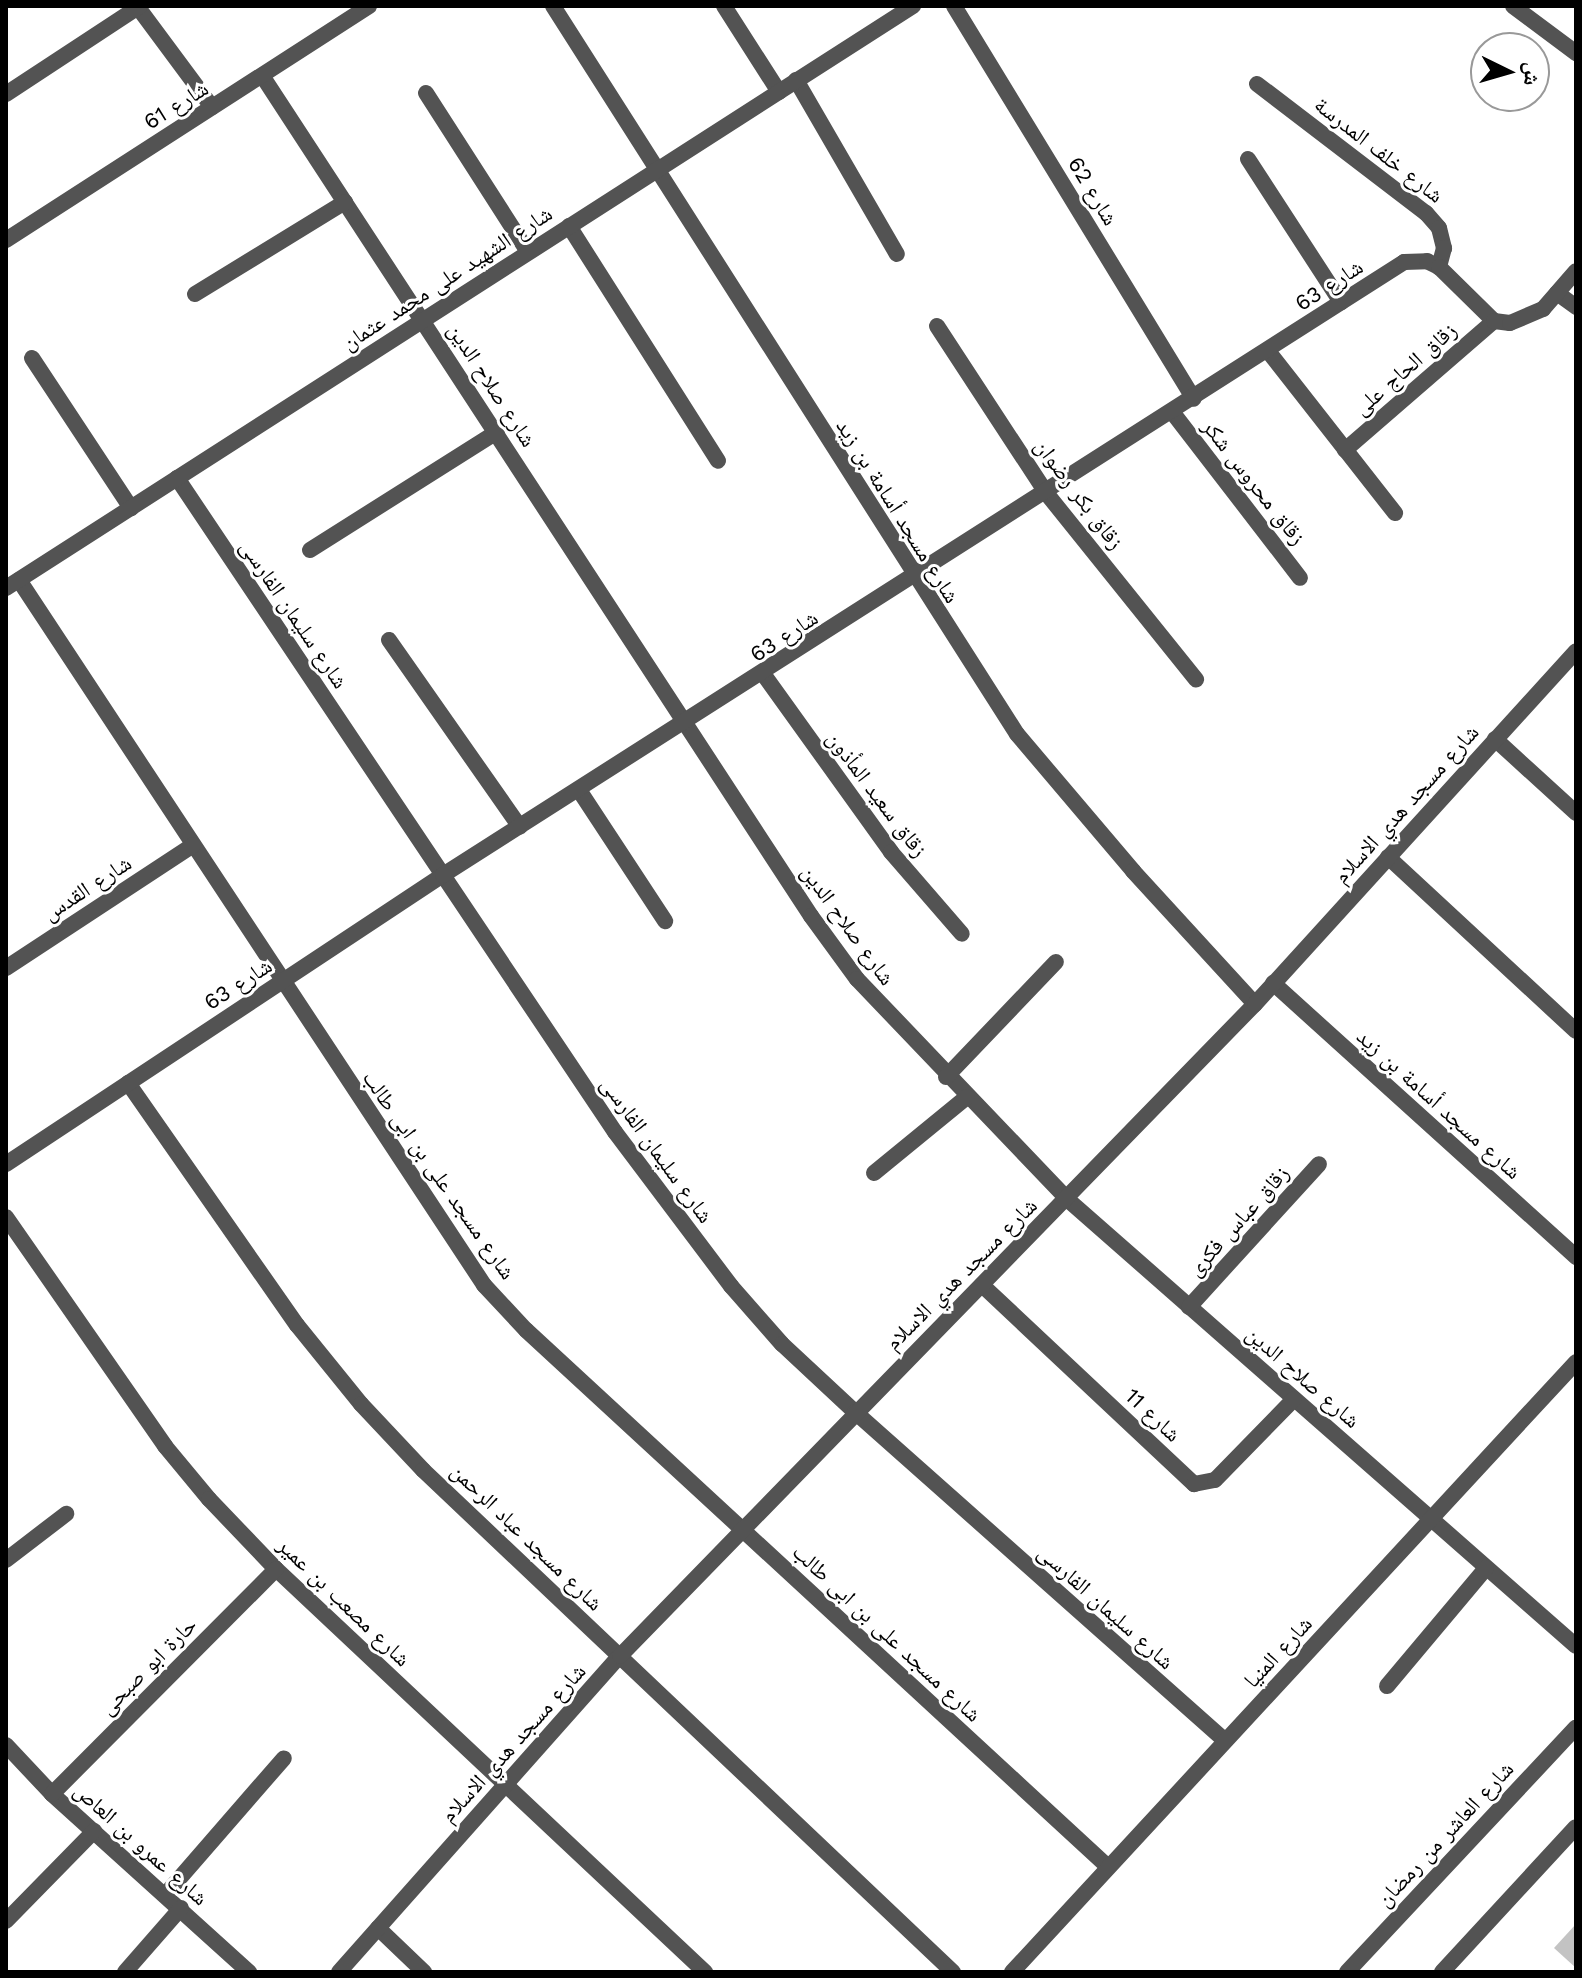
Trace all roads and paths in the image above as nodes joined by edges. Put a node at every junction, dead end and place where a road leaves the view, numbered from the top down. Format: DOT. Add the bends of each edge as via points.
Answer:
graph roads {
  1 [pos="138,6"];
  2 [pos="369,6"];
  3 [pos="553,6"];
  4 [pos="724,6"];
  5 [pos="913,6"];
  6 [pos="954,6"];
  7 [pos="1513,6"];
  8 [pos="1576,53"];
  9 [pos="263,77"];
  10 [pos="796,80"];
  11 [pos="1257,84"];
  12 [pos="779,92"];
  13 [pos="426,93"];
  14 [pos="6,94"];
  15 [pos="212,107"];
  16 [pos="1248,159"];
  17 [pos="660,168"];
  18 [pos="345,202"];
  19 [pos="569,226"];
  20 [pos="6,240"];
  21 [pos="528,252"];
  22 [pos="897,254"];
  23 [pos="1439,267"];
  24 [pos="1576,271"];
  25 [pos="1557,293"];
  26 [pos="195,294"];
  27 [pos="1341,302"];
  28 [pos="1576,307"];
  29 [pos="423,320"];
  30 [pos="1494,321"];
  31 [pos="937,326"];
  32 [pos="1268,351"];
  33 [pos="32,358"];
  34 [pos="1194,399"];
  35 [pos="1173,413"];
  36 [pos="497,432"];
  37 [pos="1345,450"];
  38 [pos="718,461"];
  39 [pos="177,478"];
  40 [pos="1047,494"];
  41 [pos="131,508"];
  42 [pos="1395,513"];
  43 [pos="310,550"];
  44 [pos="1300,578"];
  45 [pos="913,579"];
  46 [pos="13,584"];
  47 [pos="389,640"];
  48 [pos="1576,651"];
  49 [pos="764,675"];
  50 [pos="1196,679"];
  51 [pos="686,721"];
  52 [pos="1495,739"];
  53 [pos="579,790"];
  54 [pos="1576,813"];
  55 [pos="520,827"];
  56 [pos="193,845"];
  57 [pos="1388,857"];
  58 [pos="443,875"];
  59 [pos="665,921"];
  60 [pos="962,934"];
  61 [pos="1056,962"];
  62 [pos="6,968"];
  63 [pos="282,981"];
  64 [pos="1273,983"];
  65 [pos="1255,1004"];
  66 [pos="1576,1031"];
  67 [pos="946,1077"];
  68 [pos="128,1083"];
  69 [pos="967,1097"];
  70 [pos="6,1164"];
  71 [pos="1319,1164"];
  72 [pos="874,1173"];
  73 [pos="1067,1199"];
  74 [pos="6,1217"];
  75 [pos="1576,1257"];
  76 [pos="982,1285"];
  77 [pos="1189,1307"];
  78 [pos="1576,1362"];
  79 [pos="1294,1399"];
  80 [pos="855,1412"];
  81 [pos="66,1514"];
  82 [pos="1431,1519"];
  83 [pos="742,1529"];
  84 [pos="6,1560"];
  85 [pos="1486,1568"];
  86 [pos="276,1569"];
  87 [pos="1576,1646"];
  88 [pos="620,1656"];
  89 [pos="1387,1686"];
  90 [pos="1576,1727"];
  91 [pos="1225,1741"];
  92 [pos="6,1745"];
  93 [pos="284,1758"];
  94 [pos="505,1785"];
  95 [pos="52,1794"];
  96 [pos="1576,1827"];
  97 [pos="94,1831"];
  98 [pos="1107,1866"];
  99 [pos="165,1895"];
  100 [pos="181,1908"];
  101 [pos="6,1921"];
  102 [pos="378,1928"];
  103 [pos="125,1972"];
  104 [pos="249,1972"];
  105 [pos="339,1972"];
  106 [pos="424,1972"];
  107 [pos="705,1972"];
  108 [pos="953,1972"];
  109 [pos="1012,1972"];
  110 [pos="1347,1972"];
  111 [pos="1442,1972"];
  1 -- 14 [label="street"];
  1 -- 15 [label="street"];
  2 -- 9 [label="street, شارع 61"];
  3 -- 17 [label="street, شارع مسجد أسامة بن زيد"];
  4 -- 12 [label="street"];
  5 -- 10 [label="street, شارع الشهيد على محمد عثمان"];
  6 -- 34 [label="street, شارع 62"];
  7 -- 8 [label="street"];
  9 -- 15 [label="street, شارع 61"];
  9 -- 18 [label="street, شارع صلاح الدين"];
  10 -- 12 [label="street, شارع الشهيد على محمد عثمان"];
  10 -- 22 [label="street"];
  11 -- 23 [label="street, شارع خلف المدرسة" via="1426,213 1439,228 1444,248"];
  12 -- 17 [label="street, شارع الشهيد على محمد عثمان"];
  13 -- 21 [label="street"];
  15 -- 20 [label="street, شارع 61"];
  16 -- 27 [label="street"];
  17 -- 19 [label="street, شارع الشهيد على محمد عثمان"];
  17 -- 45 [label="street, شارع مسجد أسامة بن زيد"];
  18 -- 26 [label="street"];
  18 -- 29 [label="street, شارع صلاح الدين"];
  19 -- 21 [label="street, شارع الشهيد على محمد عثمان"];
  19 -- 38 [label="street"];
  21 -- 29 [label="street, شارع الشهيد على محمد عثمان"];
  23 -- 27 [label="street, شارع 63" via="1427,261 1404,262"];
  23 -- 30 [label="street"];
  24 -- 25 [label="street"];
  25 -- 28 [label="street"];
  25 -- 30 [label="street" via="1527,319"];
  27 -- 32 [label="street, شارع 63"];
  29 -- 36 [label="street, شارع صلاح الدين"];
  29 -- 39 [label="street, شارع الشهيد على محمد عثمان"];
  30 -- 37 [label="street, زقاق الحاج على"];
  31 -- 40 [label="street, زقاق بكر رضوان"];
  32 -- 34 [label="street, شارع 63"];
  32 -- 37 [label="street, زقاق الحاج على"];
  33 -- 41 [label="street"];
  34 -- 35 [label="street, شارع 63"];
  35 -- 40 [label="street, شارع 63"];
  35 -- 44 [label="street, زقاق محروس شكر"];
  36 -- 43 [label="street"];
  36 -- 51 [label="street, شارع صلاح الدين"];
  37 -- 42 [label="street, زقاق الحاج على"];
  39 -- 41 [label="street, شارع الشهيد على محمد عثمان"];
  39 -- 58 [label="street, شارع سليمان الفارسى"];
  40 -- 45 [label="street, شارع 63"];
  40 -- 50 [label="street, زقاق بكر رضوان"];
  41 -- 46 [label="street, شارع الشهيد على محمد عثمان"];
  45 -- 49 [label="street, شارع 63"];
  45 -- 65 [label="street, شارع مسجد أسامة بن زيد" via="1017,734"];
  46 -- 56 [label="street, شارع مسجد على بن ابى طالب"];
  47 -- 55 [label="street"];
  48 -- 52 [label="street, شارع مسجد هدي الاسلام"];
  49 -- 51 [label="street, شارع 63"];
  49 -- 60 [label="street, زقاق سعيد المأذون" via="891,852"];
  51 -- 53 [label="street, شارع 63"];
  51 -- 67 [label="street, شارع صلاح الدين" via="820,929 857,979"];
  52 -- 54 [label="street"];
  52 -- 57 [label="street, شارع مسجد هدي الاسلام"];
  53 -- 55 [label="street, شارع 63"];
  53 -- 59 [label="street"];
  55 -- 58 [label="street, شارع 63"];
  56 -- 62 [label="street, شارع القدس"];
  56 -- 63 [label="street, شارع مسجد على بن ابى طالب"];
  57 -- 64 [label="street, شارع مسجد هدي الاسلام"];
  57 -- 66 [label="street"];
  58 -- 63 [label="street, شارع 63"];
  58 -- 80 [label="street, شارع سليمان الفارسى" via="615,1132 694,1239 782,1344"];
  61 -- 67 [label="street"];
  63 -- 68 [label="street, شارع 63"];
  63 -- 83 [label="street, شارع مسجد على بن ابى طالب" via="484,1285"];
  64 -- 65 [label="street, شارع مسجد هدي الاسلام"];
  64 -- 75 [label="street, شارع مسجد أسامة بن زيد"];
  65 -- 73 [label="street, شارع مسجد هدي الاسلام"];
  67 -- 69 [label="street, شارع صلاح الدين"];
  68 -- 70 [label="street, شارع 63"];
  68 -- 88 [label="street, شارع مسجد عباد الرحمن" via="297,1325 361,1404"];
  69 -- 72 [label="street"];
  69 -- 73 [label="street, شارع صلاح الدين"];
  71 -- 77 [label="street, زقاق عباس فكرى"];
  73 -- 76 [label="street, شارع مسجد هدي الاسلام"];
  73 -- 77 [label="street, شارع صلاح الدين"];
  74 -- 86 [label="street, شارع مصعب بن عمير" via="165,1446"];
  76 -- 79 [label="street, شارع 11" via="1194,1484 1215,1480"];
  76 -- 80 [label="street, شارع مسجد هدي الاسلام"];
  77 -- 79 [label="street, شارع صلاح الدين"];
  78 -- 82 [label="street, شارع المنيا"];
  79 -- 82 [label="street, شارع صلاح الدين"];
  80 -- 83 [label="street, شارع مسجد هدي الاسلام"];
  80 -- 91 [label="street, شارع سليمان الفارسى"];
  81 -- 84 [label="street"];
  82 -- 85 [label="street, شارع صلاح الدين"];
  82 -- 91 [label="street, شارع المنيا"];
  83 -- 88 [label="street, شارع مسجد هدي الاسلام"];
  83 -- 98 [label="street, شارع مسجد على بن ابى طالب"];
  85 -- 87 [label="street, شارع صلاح الدين"];
  85 -- 89 [label="street"];
  86 -- 94 [label="street, شارع مصعب بن عمير"];
  86 -- 95 [label="street, حارة ابو صبحى"];
  88 -- 94 [label="street, شارع مسجد هدي الاسلام"];
  88 -- 108 [label="street, شارع مسجد عباد الرحمن"];
  90 -- 110 [label="street, شارع العاشر من رمضان"];
  91 -- 98 [label="street, شارع المنيا"];
  92 -- 95 [label="street, شارع عمرو بن العاص"];
  93 -- 99 [label="street"];
  94 -- 102 [label="street, شارع مسجد هدي الاسلام"];
  94 -- 107 [label="street, شارع مصعب بن عمير"];
  95 -- 97 [label="street, شارع عمرو بن العاص"];
  96 -- 111 [label="street"];
  97 -- 99 [label="street, شارع عمرو بن العاص"];
  97 -- 101 [label="street"];
  98 -- 109 [label="street, شارع المنيا"];
  99 -- 100 [label="street, شارع عمرو بن العاص"];
  100 -- 103 [label="street"];
  100 -- 104 [label="street, شارع عمرو بن العاص"];
  102 -- 105 [label="street, شارع مسجد هدي الاسلام"];
  102 -- 106 [label="street"];
}
